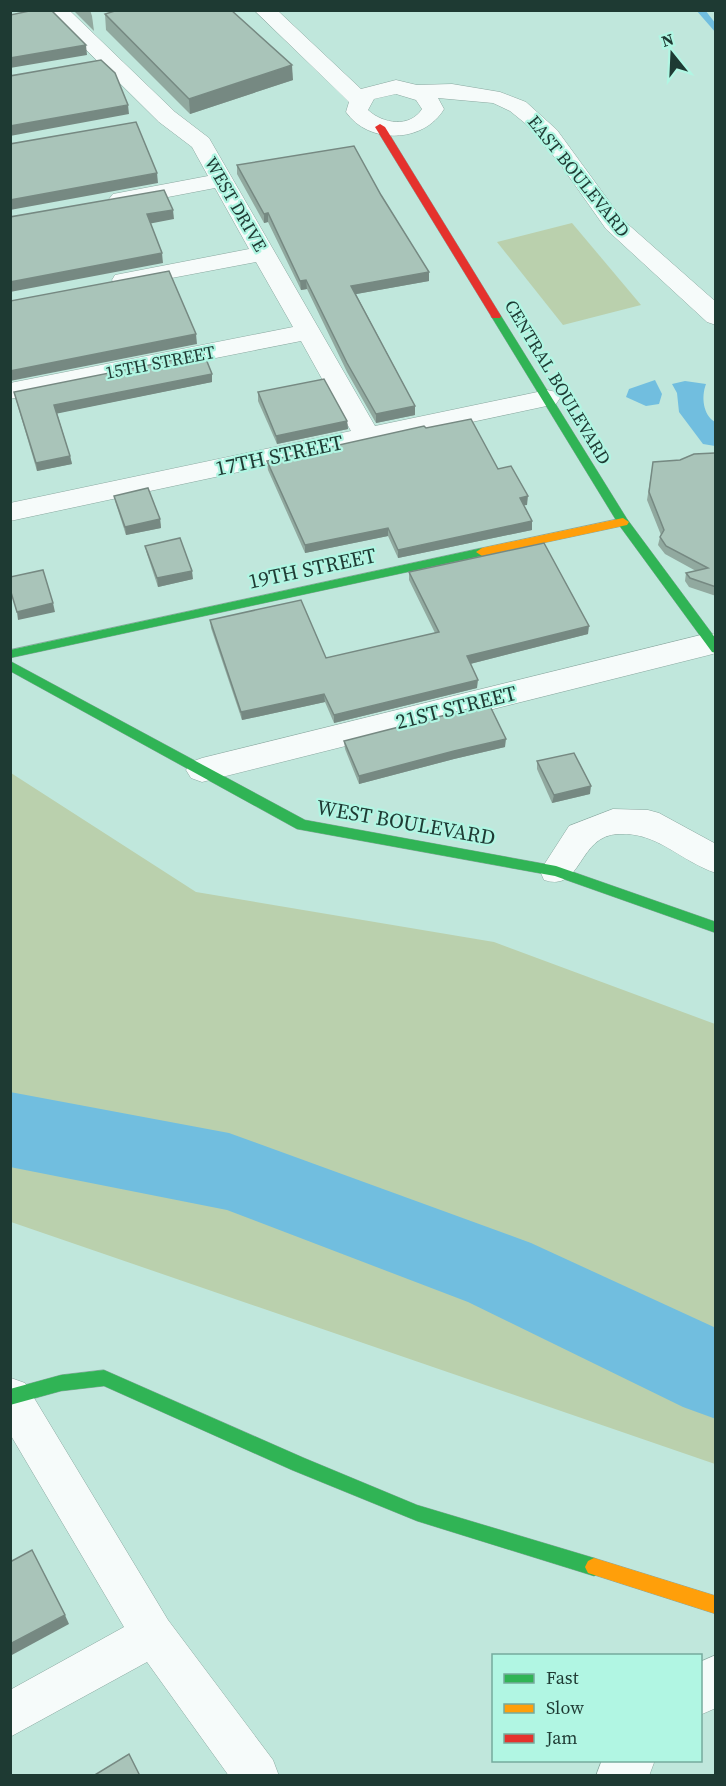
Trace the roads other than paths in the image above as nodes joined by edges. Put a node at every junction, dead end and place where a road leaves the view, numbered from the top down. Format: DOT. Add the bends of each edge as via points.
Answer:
graph roads {
  1 [pos="56,10"];
  2 [pos="264,10"];
  3 [pos="418,91"];
  4 [pos="367,95"];
  5 [pos="380,127"];
  6 [pos="223,180"];
  7 [pos="100,202"];
  8 [pos="264,253"];
  9 [pos="103,284"];
  10 [pos="716,317"];
  11 [pos="309,332"];
  12 [pos="10,391"];
  13 [pos="547,398"];
  14 [pos="368,436"];
  15 [pos="10,512"];
  16 [pos="623,522"];
  17 [pos="712,646"];
  18 [pos="10,654"];
  19 [pos="10,665"];
  20 [pos="202,770"];
  21 [pos="716,860"];
  22 [pos="556,871"];
  23 [pos="716,928"];
  24 [pos="11,1397"];
  25 [pos="716,1605"];
  26 [pos="153,1635"];
  27 [pos="716,1677"];
  28 [pos="702,1691"];
  29 [pos="10,1715"];
  30 [pos="632,1762"];
  31 [pos="257,1776"];
  32 [pos="618,1776"];
  1 -- 6 [label="street, WEST DRIVE" via="97,62 155,119 201,143"];
  2 -- 4 [label="street" via="329,69"];
  3 -- 4 [label="street, EAST BOULEVARD" via="396,87"];
  3 -- 5 [label="street" via="433,109 424,121 404,128"];
  3 -- 10 [label="street, EAST BOULEVARD" via="494,95 520,106 549,132 613,223"];
  4 -- 5 [label="street" via="357,112"];
  5 -- 13 [label="street, CENTRAL BOULEVARD"];
  6 -- 7 [label="street"];
  6 -- 8 [label="street, WEST DRIVE"];
  8 -- 9 [label="street"];
  8 -- 11 [label="street, WEST DRIVE"];
  11 -- 12 [label="street, 15TH STREET"];
  11 -- 14 [label="street, WEST DRIVE"];
  13 -- 14 [label="street, 17TH STREET"];
  13 -- 16 [label="street, CENTRAL BOULEVARD"];
  14 -- 15 [label="street, 17TH STREET"];
  16 -- 17 [label="street, CENTRAL BOULEVARD"];
  16 -- 18 [label="street, 19TH STREET"];
  17 -- 20 [label="street, 21ST STREET"];
  19 -- 20 [label="street, WEST BOULEVARD"];
  20 -- 22 [label="street, WEST BOULEVARD" via="302,825"];
  21 -- 22 [label="street" via="648,822 614,822 580,835"];
  22 -- 23 [label="street, WEST BOULEVARD"];
  24 -- 25 [label="street" via="61,1383 104,1378 417,1513"];
  24 -- 26 [label="street"];
  26 -- 29 [label="street"];
  26 -- 31 [label="street"];
  27 -- 28 [label="street"];
  30 -- 32 [label="street"];
}
